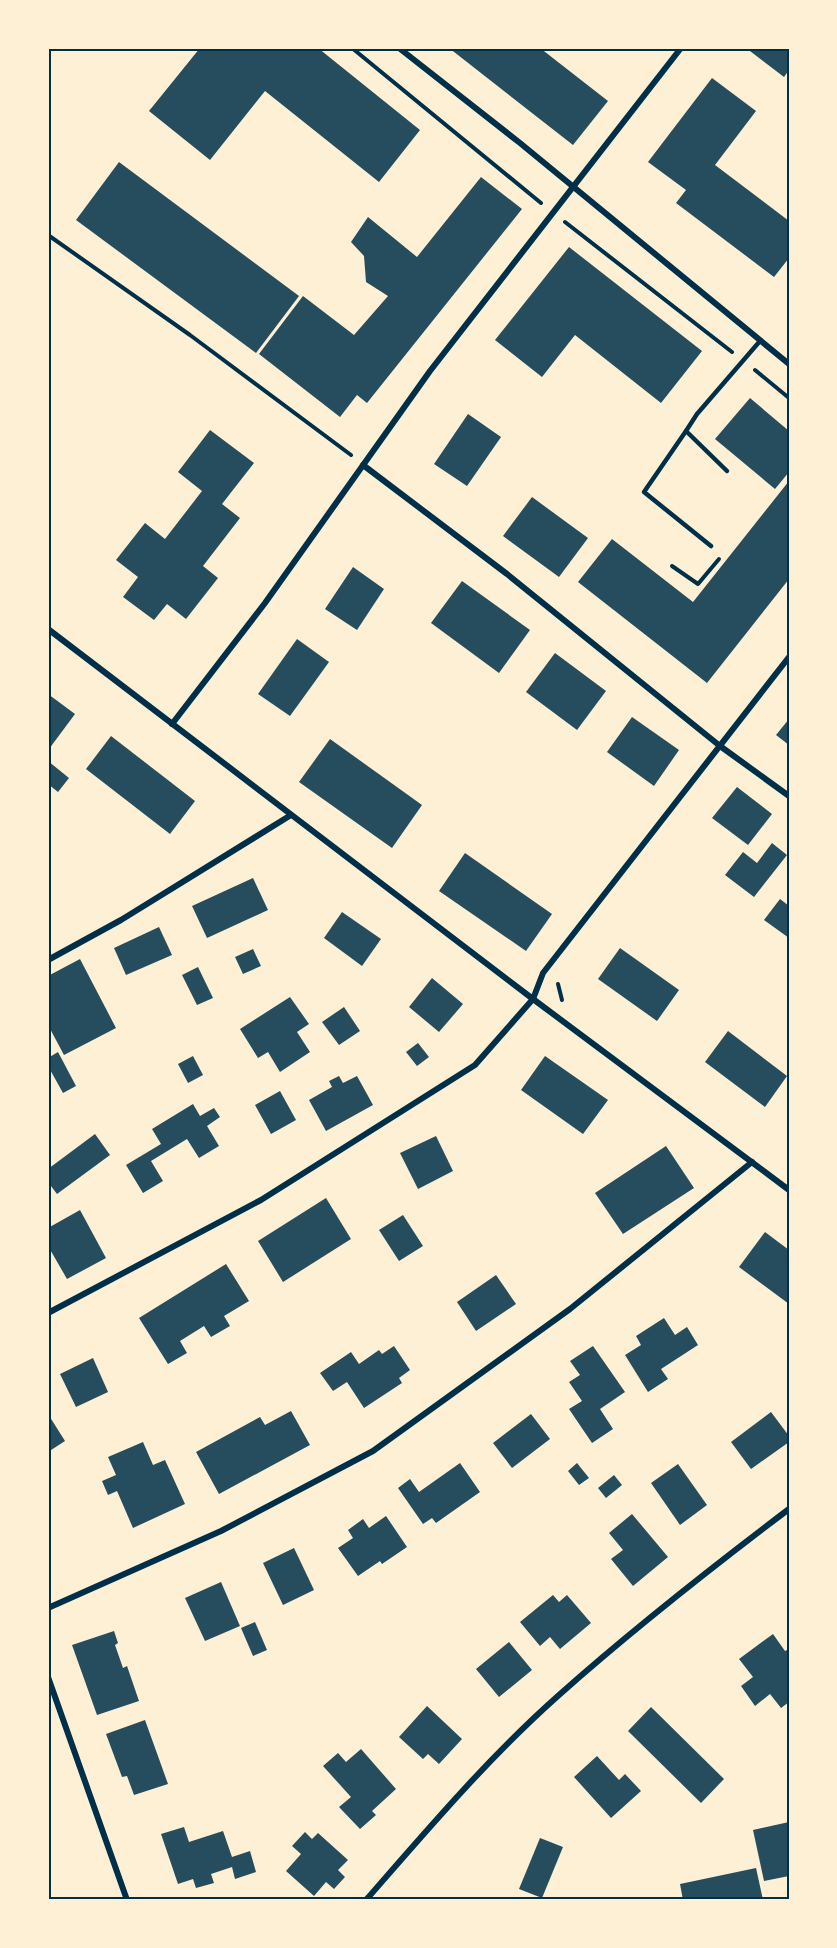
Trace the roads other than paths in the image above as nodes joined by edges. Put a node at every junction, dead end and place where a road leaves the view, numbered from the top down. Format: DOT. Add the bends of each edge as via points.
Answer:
graph roads {
  1 [pos="399,48"];
  2 [pos="681,48"];
  3 [pos="574,188"];
  4 [pos="760,341"];
  5 [pos="789,364"];
  6 [pos="686,431"];
  7 [pos="363,465"];
  8 [pos="727,471"];
  9 [pos="711,546"];
  10 [pos="48,628"];
  11 [pos="789,657"];
  12 [pos="172,724"];
  13 [pos="720,746"];
  14 [pos="789,796"];
  15 [pos="291,815"];
  16 [pos="48,960"];
  17 [pos="533,999"];
  18 [pos="752,1161"];
  19 [pos="789,1190"];
  20 [pos="48,1313"];
  21 [pos="789,1509"];
  22 [pos="48,1608"];
  23 [pos="48,1677"];
  24 [pos="127,1900"];
  25 [pos="366,1900"];
  1 -- 3 [label="street"];
  2 -- 3 [label="street"];
  3 -- 4 [label="street"];
  3 -- 7 [label="street" via="430,371"];
  4 -- 5 [label="street"];
  4 -- 6 [label="lane"];
  6 -- 8 [label="lane"];
  6 -- 9 [label="lane" via="644,492"];
  7 -- 12 [label="street" via="265,603"];
  7 -- 13 [label="street" via="507,574"];
  10 -- 12 [label="street"];
  11 -- 13 [label="street"];
  12 -- 15 [label="street"];
  13 -- 14 [label="street"];
  13 -- 17 [label="street" via="543,973"];
  15 -- 16 [label="street" via="121,920"];
  15 -- 17 [label="street"];
  17 -- 18 [label="street"];
  17 -- 20 [label="street" via="475,1065 261,1200"];
  18 -- 19 [label="street"];
  18 -- 22 [label="street" via="570,1309 373,1451 221,1531"];
  21 -- 25 [label="street" via="558,1695 455,1797"];
  23 -- 24 [label="street"];
}
